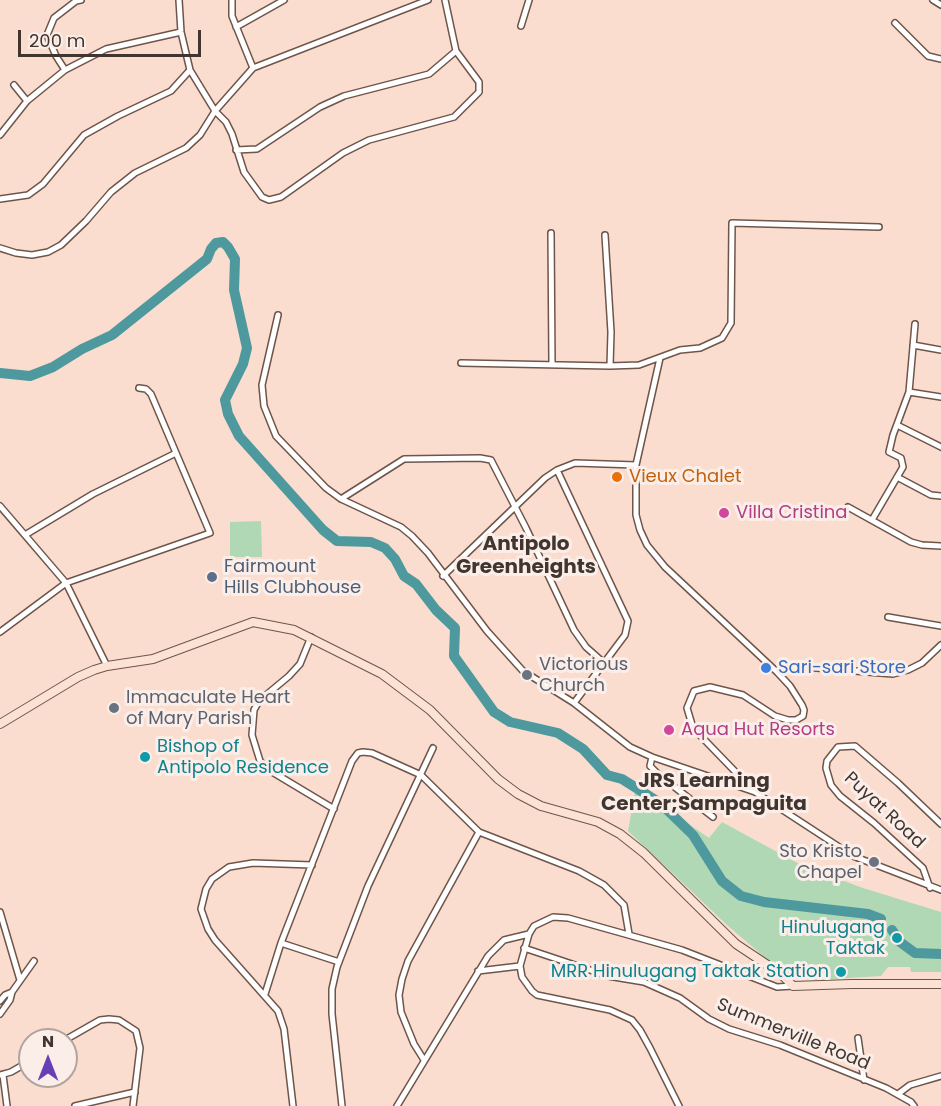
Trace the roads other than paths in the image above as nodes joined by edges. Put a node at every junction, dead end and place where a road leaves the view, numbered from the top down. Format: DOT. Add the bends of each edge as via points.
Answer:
graph roads {
  1 [pos="77,0"];
  2 [pos="179,0"];
  3 [pos="232,0"];
  4 [pos="284,0"];
  5 [pos="428,0"];
  6 [pos="445,0"];
  7 [pos="529,0"];
  8 [pos="933,0"];
  9 [pos="941,4"];
  10 [pos="895,23"];
  11 [pos="521,26"];
  12 [pos="236,27"];
  13 [pos="181,32"];
  14 [pos="456,51"];
  15 [pos="941,59"];
  16 [pos="253,68"];
  17 [pos="65,70"];
  18 [pos="190,70"];
  19 [pos="14,85"];
  20 [pos="27,101"];
  21 [pos="215,111"];
  22 [pos="0,135"];
  23 [pos="236,150"];
  24 [pos="0,199"];
  25 [pos="879,227"];
  26 [pos="551,233"];
  27 [pos="605,235"];
  28 [pos="1,250"];
  29 [pos="278,315"];
  30 [pos="915,324"];
  31 [pos="913,345"];
  32 [pos="941,350"];
  33 [pos="660,358"];
  34 [pos="461,363"];
  35 [pos="552,365"];
  36 [pos="610,366"];
  37 [pos="140,388"];
  38 [pos="909,392"];
  39 [pos="941,397"];
  40 [pos="897,425"];
  41 [pos="941,447"];
  42 [pos="176,453"];
  43 [pos="636,465"];
  44 [pos="557,470"];
  45 [pos="897,477"];
  46 [pos="941,496"];
  47 [pos="342,499"];
  48 [pos="0,506"];
  49 [pos="515,507"];
  50 [pos="848,507"];
  51 [pos="872,520"];
  52 [pos="25,535"];
  53 [pos="941,546"];
  54 [pos="443,576"];
  55 [pos="66,583"];
  56 [pos="888,617"];
  57 [pos="941,626"];
  58 [pos="0,631"];
  59 [pos="311,637"];
  60 [pos="941,645"];
  61 [pos="604,663"];
  62 [pos="107,666"];
  63 [pos="777,672"];
  64 [pos="574,703"];
  65 [pos="0,724"];
  66 [pos="434,748"];
  67 [pos="652,757"];
  68 [pos="421,775"];
  69 [pos="755,792"];
  70 [pos="333,809"];
  71 [pos="713,817"];
  72 [pos="941,824"];
  73 [pos="479,832"];
  74 [pos="312,866"];
  75 [pos="930,888"];
  76 [pos="941,890"];
  77 [pos="0,912"];
  78 [pos="529,934"];
  79 [pos="629,934"];
  80 [pos="281,943"];
  81 [pos="524,948"];
  82 [pos="34,961"];
  83 [pos="339,962"];
  84 [pos="520,966"];
  85 [pos="478,971"];
  86 [pos="20,980"];
  87 [pos="941,984"];
  88 [pos="793,986"];
  89 [pos="12,992"];
  90 [pos="265,994"];
  91 [pos="0,1001"];
  92 [pos="0,1014"];
  93 [pos="78,1033"];
  94 [pos="858,1038"];
  95 [pos="424,1060"];
  96 [pos="18,1067"];
  97 [pos="2,1075"];
  98 [pos="941,1076"];
  99 [pos="864,1080"];
  100 [pos="135,1092"];
  101 [pos="898,1094"];
  102 [pos="292,1105"];
  103 [pos="7,1106"];
  104 [pos="75,1106"];
  105 [pos="134,1106"];
  106 [pos="342,1106"];
  107 [pos="397,1106"];
  108 [pos="679,1106"];
  109 [pos="914,1106"];
  1 -- 17 [label="street" via="54,18 47,34"];
  2 -- 13 [label="street"];
  3 -- 12 [label="street"];
  4 -- 12 [label="street"];
  5 -- 16 [label="street"];
  6 -- 14 [label="street"];
  7 -- 11 [label="street"];
  8 -- 9 [label="street"];
  10 -- 15 [label="street" via="928,56"];
  12 -- 16 [label="street"];
  13 -- 17 [label="street" via="106,49"];
  13 -- 18 [label="street"];
  14 -- 23 [label="street" via="429,74 344,96 320,107 257,149"];
  14 -- 23 [label="street" via="480,88 454,117 369,140 343,153 281,197 261,197 244,172"];
  16 -- 21 [label="street"];
  17 -- 20 [label="street"];
  18 -- 21 [label="street"];
  18 -- 24 [label="street" via="171,91 84,135 43,184 28,195"];
  19 -- 20 [label="street"];
  20 -- 22 [label="street"];
  21 -- 23 [label="street" via="226,122"];
  21 -- 28 [label="street" via="186,148 135,173 111,192 61,245 32,255"];
  25 -- 33 [label="street" via="732,223 731,323 722,338"];
  26 -- 35 [label="street"];
  27 -- 36 [label="street"];
  29 -- 47 [label="street" via="264,370 264,406 276,436 326,488"];
  30 -- 31 [label="street"];
  31 -- 32 [label="street"];
  31 -- 38 [label="street"];
  33 -- 36 [label="street" via="639,365"];
  33 -- 43 [label="street"];
  34 -- 35 [label="street"];
  35 -- 36 [label="street"];
  37 -- 42 [label="street" via="151,394"];
  38 -- 39 [label="street"];
  38 -- 40 [label="street"];
  40 -- 41 [label="street"];
  40 -- 45 [label="street" via="889,452 902,461"];
  42 -- 52 [label="street" via="93,494"];
  42 -- 55 [label="street" via="210,533"];
  43 -- 44 [label="street" via="575,464"];
  43 -- 63 [label="street" via="636,515 647,545 665,567"];
  44 -- 49 [label="street"];
  44 -- 61 [label="street" via="628,621 625,635"];
  45 -- 46 [label="street" via="931,495"];
  45 -- 51 [label="street"];
  47 -- 49 [label="street" via="404,459 486,458 493,463"];
  47 -- 54 [label="street" via="401,527 428,553"];
  48 -- 52 [label="street"];
  49 -- 54 [label="street"];
  49 -- 61 [label="street" via="574,630"];
  50 -- 51 [label="street"];
  51 -- 53 [label="street" via="911,542"];
  52 -- 55 [label="street"];
  54 -- 64 [label="street" via="523,671"];
  55 -- 58 [label="street"];
  55 -- 62 [label="street"];
  56 -- 57 [label="street"];
  59 -- 62 [label="street" via="253,622 153,659"];
  59 -- 70 [label="street" via="300,664 259,701 254,710 252,735 260,761 268,770"];
  59 -- 88 [label="street" via="382,674 430,710 518,794 541,806 598,822 620,834 736,944"];
  60 -- 63 [label="street" via="922,663 893,674 804,667"];
  61 -- 64 [label="street"];
  62 -- 65 [label="street" via="78,677"];
  63 -- 69 [label="street" via="802,705 803,716 796,720 775,716 743,695 710,687 694,691 687,708 693,728"];
  64 -- 67 [label="street" via="630,747"];
  66 -- 68 [label="street"];
  67 -- 69 [label="street"];
  67 -- 71 [label="street" via="650,766 658,774"];
  68 -- 70 [label="street" via="372,753 358,753"];
  68 -- 73 [label="street"];
  68 -- 83 [label="street" via="368,886"];
  69 -- 75 [label="street" via="853,856"];
  70 -- 74 [label="street"];
  72 -- 75 [label="street, Puyat Road" via="855,746 838,747 827,761 831,785 923,868"];
  73 -- 79 [label="street" via="579,871 604,885 624,905"];
  73 -- 95 [label="street" via="408,961 402,979 401,1012"];
  74 -- 80 [label="street"];
  74 -- 90 [label="street" via="253,863 229,867 212,879 202,899 204,920 215,940"];
  75 -- 76 [label="street"];
  77 -- 86 [label="street"];
  78 -- 79 [label="street" via="534,926 554,917"];
  78 -- 81 [label="street"];
  78 -- 85 [label="street" via="511,937 498,945"];
  79 -- 88 [label="street" via="777,987"];
  80 -- 83 [label="street"];
  80 -- 90 [label="street"];
  81 -- 84 [label="street"];
  81 -- 99 [label="street, Summerville Road" via="608,976 644,982 680,998 729,1029 780,1045"];
  82 -- 86 [label="street"];
  83 -- 106 [label="street" via="332,989 332,1014"];
  84 -- 85 [label="street"];
  84 -- 108 [label="street" via="522,977 537,995 610,1010 632,1020"];
  85 -- 95 [label="street"];
  86 -- 89 [label="street"];
  87 -- 88 [label="street"];
  89 -- 91 [label="street"];
  89 -- 92 [label="street"];
  90 -- 102 [label="street" via="278,1011 284,1029"];
  93 -- 100 [label="street" via="100,1020 119,1020 136,1031 140,1056"];
  94 -- 99 [label="street"];
  95 -- 107 [label="street"];
  96 -- 97 [label="street"];
  97 -- 103 [label="street"];
  98 -- 101 [label="street" via="910,1085"];
  99 -- 101 [label="street, Summerville Road"];
  100 -- 104 [label="street"];
  100 -- 105 [label="street"];
  101 -- 109 [label="street, Summerville Road"];
}
